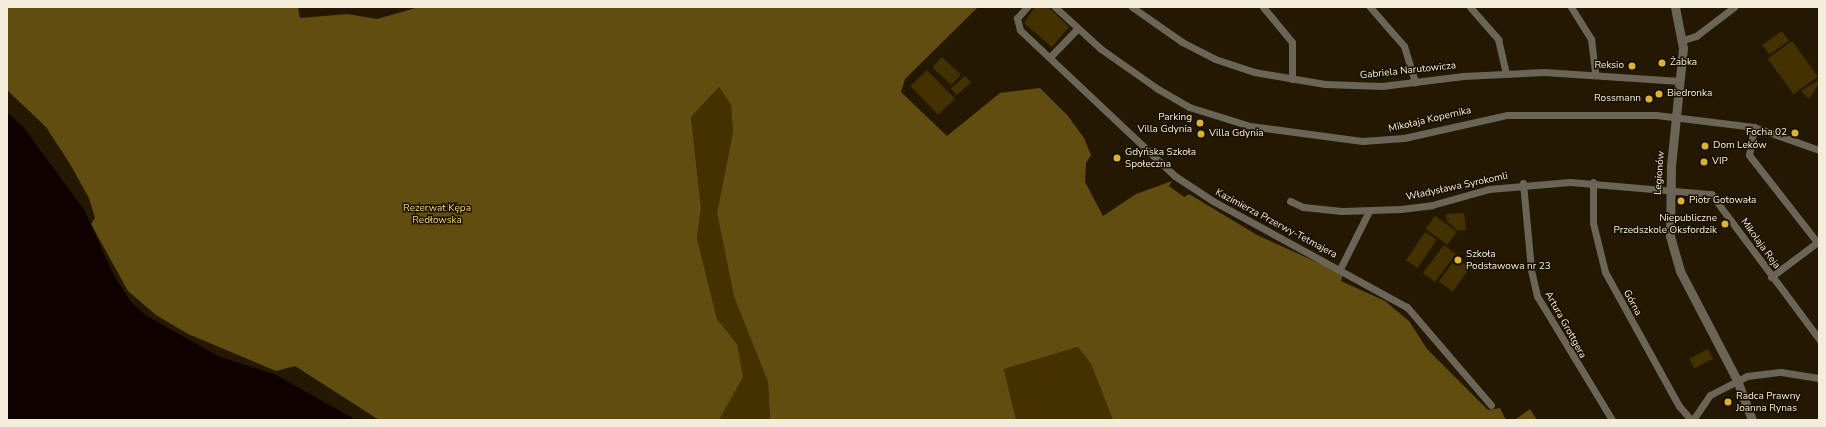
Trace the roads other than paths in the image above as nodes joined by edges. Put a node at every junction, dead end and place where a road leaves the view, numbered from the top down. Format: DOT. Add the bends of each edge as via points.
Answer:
graph roads {
  1 [pos="1027,7"];
  2 [pos="1055,7"];
  3 [pos="1132,7"];
  4 [pos="1263,7"];
  5 [pos="1370,7"];
  6 [pos="1470,7"];
  7 [pos="1571,7"];
  8 [pos="1675,7"];
  9 [pos="1734,7"];
  10 [pos="1078,28"];
  11 [pos="1682,40"];
  12 [pos="1050,57"];
  13 [pos="1506,73"];
  14 [pos="1595,73"];
  15 [pos="1292,79"];
  16 [pos="1680,81"];
  17 [pos="1415,82"];
  18 [pos="1676,117"];
  19 [pos="1754,127"];
  20 [pos="1819,150"];
  21 [pos="1593,182"];
  22 [pos="1523,183"];
  23 [pos="1670,189"];
  24 [pos="1290,201"];
  25 [pos="1369,211"];
  26 [pos="1818,242"];
  27 [pos="1340,269"];
  28 [pos="1771,277"];
  29 [pos="1819,338"];
  30 [pos="1819,378"];
  31 [pos="1737,380"];
  32 [pos="1491,406"];
  33 [pos="1612,420"];
  34 [pos="1692,420"];
  35 [pos="1752,420"];
  1 -- 12 [label="street, Kazimierza Przerwy-Tetmajera" via="1017,18 1018,27"];
  2 -- 10 [label="street, Mikołaja Kopernika"];
  3 -- 15 [label="street, Gabriela Narutowicza" via="1182,42 1215,59"];
  4 -- 15 [label="street" via="1292,42"];
  5 -- 17 [label="street" via="1404,46"];
  6 -- 13 [label="street" via="1498,39"];
  7 -- 14 [label="street" via="1591,39"];
  8 -- 11 [label="street, Legionów"];
  9 -- 11 [label="street" via="1696,36"];
  10 -- 12 [label="street"];
  10 -- 18 [label="street, Mikołaja Kopernika" via="1119,63 1189,107 1237,123 1336,140 1404,138 1507,115"];
  11 -- 16 [label="street, Legionów"];
  12 -- 27 [label="street, Kazimierza Przerwy-Tetmajera" via="1186,184"];
  13 -- 14 [label="street, Gabriela Narutowicza"];
  13 -- 17 [label="street, Gabriela Narutowicza"];
  14 -- 16 [label="street, Gabriela Narutowicza"];
  15 -- 17 [label="street, Gabriela Narutowicza" via="1358,87"];
  16 -- 18 [label="street, Legionów"];
  18 -- 19 [label="street, Mikołaja Kopernika"];
  18 -- 23 [label="street, Legionów"];
  19 -- 20 [label="street, Mikołaja Kopernika"];
  19 -- 26 [label="street" via="1749,155"];
  21 -- 22 [label="street, Władysława Syrokomli"];
  21 -- 23 [label="street, Władysława Syrokomli"];
  21 -- 34 [label="street, Górna" via="1593,223 1605,272 1671,393"];
  22 -- 25 [label="street, Władysława Syrokomli" via="1419,208"];
  22 -- 33 [label="street, Artura Grottgera" via="1531,270 1537,296"];
  23 -- 28 [label="street, Mikołaja Reja" via="1711,194"];
  23 -- 31 [label="street, Legionów" via="1669,227 1677,264"];
  24 -- 25 [label="street, Władysława Syrokomli" via="1303,207"];
  25 -- 27 [label="street"];
  26 -- 28 [label="street"];
  27 -- 32 [label="street, Kazimierza Przerwy-Tetmajera" via="1411,310"];
  28 -- 29 [label="street, Mikołaja Reja"];
  30 -- 31 [label="street" via="1781,372"];
  31 -- 34 [label="street" via="1710,395"];
  31 -- 35 [label="street, Legionów"];
}
